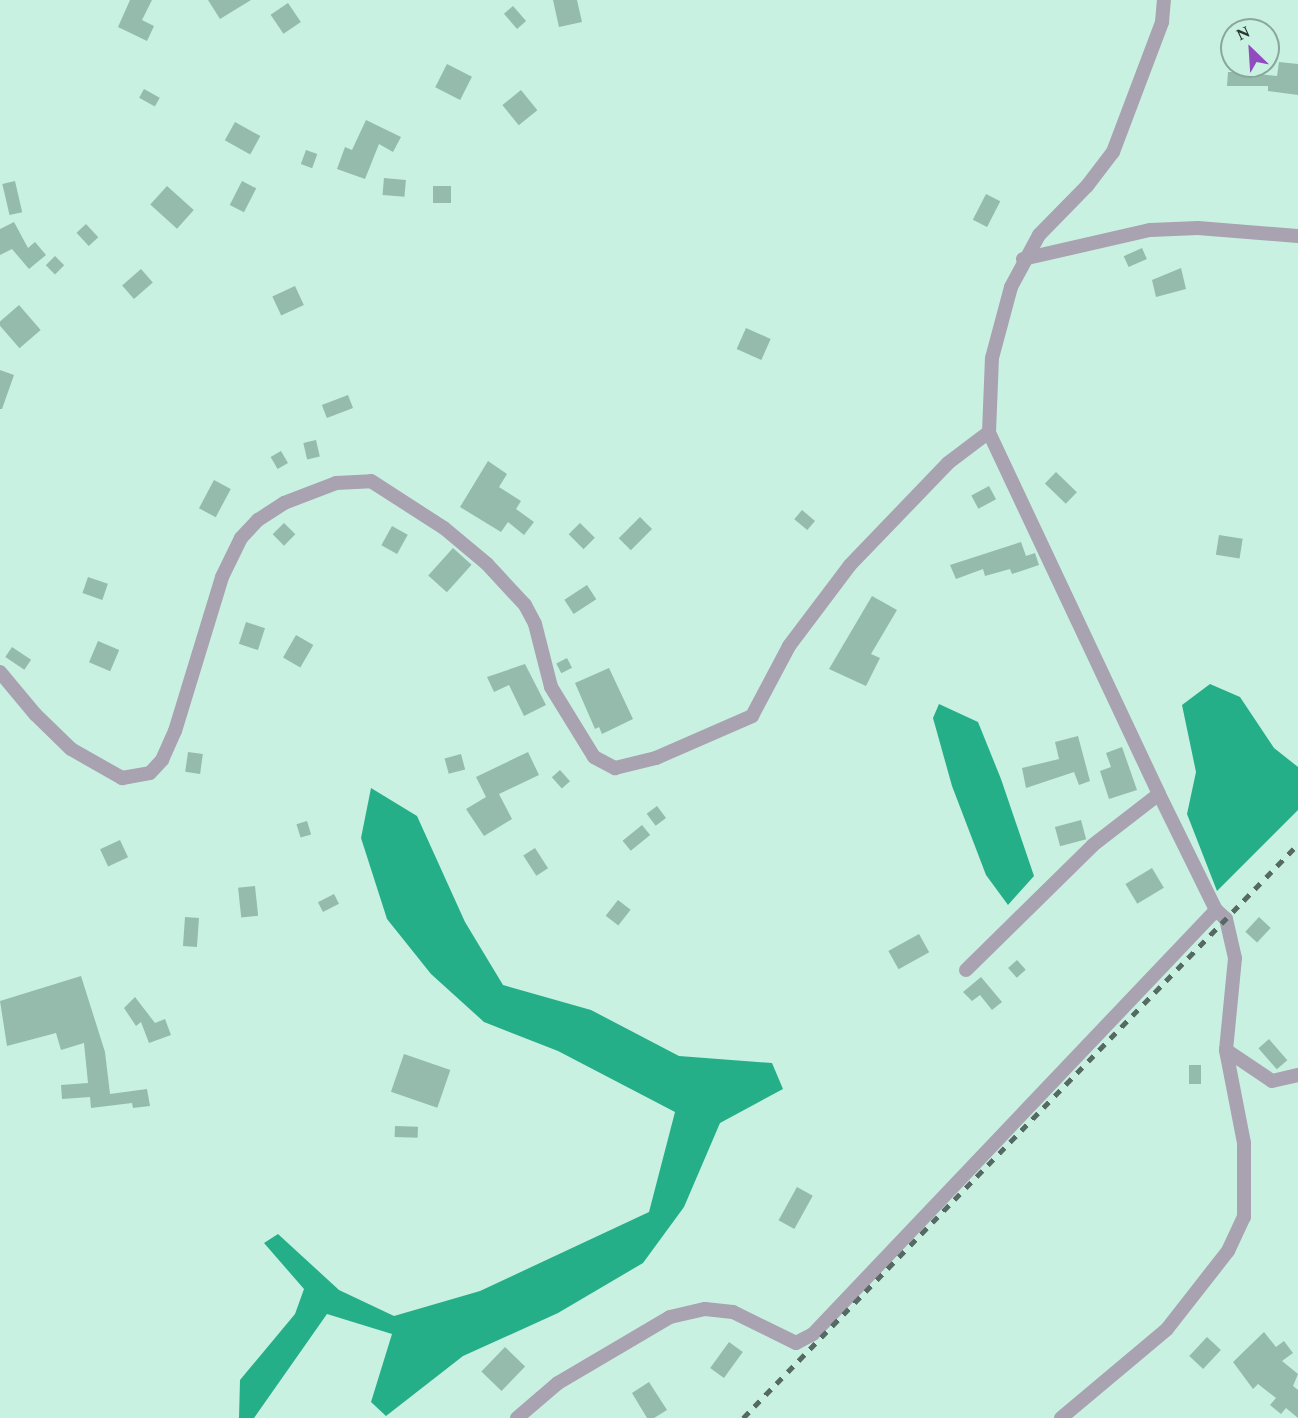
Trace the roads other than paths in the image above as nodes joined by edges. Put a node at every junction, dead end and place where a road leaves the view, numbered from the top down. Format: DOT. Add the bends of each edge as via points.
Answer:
graph roads {
  1 [pos="1164,0"];
  2 [pos="1298,236"];
  3 [pos="1023,259"];
  4 [pos="989,432"];
  5 [pos="0,672"];
  6 [pos="1159,794"];
  7 [pos="1216,910"];
  8 [pos="966,970"];
  9 [pos="1226,1050"];
  10 [pos="1298,1075"];
  11 [pos="517,1418"];
  12 [pos="1061,1418"];
  1 -- 3 [label="street" via="1162,22 1113,152"];
  2 -- 3 [label="street" via="1198,228 1150,230"];
  3 -- 4 [label="street" via="1011,287 992,358"];
  4 -- 5 [label="street" via="948,463 850,565 789,646 752,716 656,758 615,768 594,757 551,687 535,624 525,605 487,564 444,528 371,481 336,483 284,503 258,520 241,538 222,577 175,731 162,760 150,773 122,778 71,748 35,714"];
  4 -- 6 [label="street"];
  6 -- 7 [label="street"];
  6 -- 8 [label="street" via="1093,845"];
  7 -- 9 [label="street" via="1226,919 1235,958"];
  7 -- 11 [label="street" via="813,1334 796,1343 733,1312 705,1309 669,1317 558,1383"];
  9 -- 10 [label="street" via="1272,1080"];
  9 -- 12 [label="street" via="1244,1143 1244,1217 1228,1251 1167,1329"];
}
